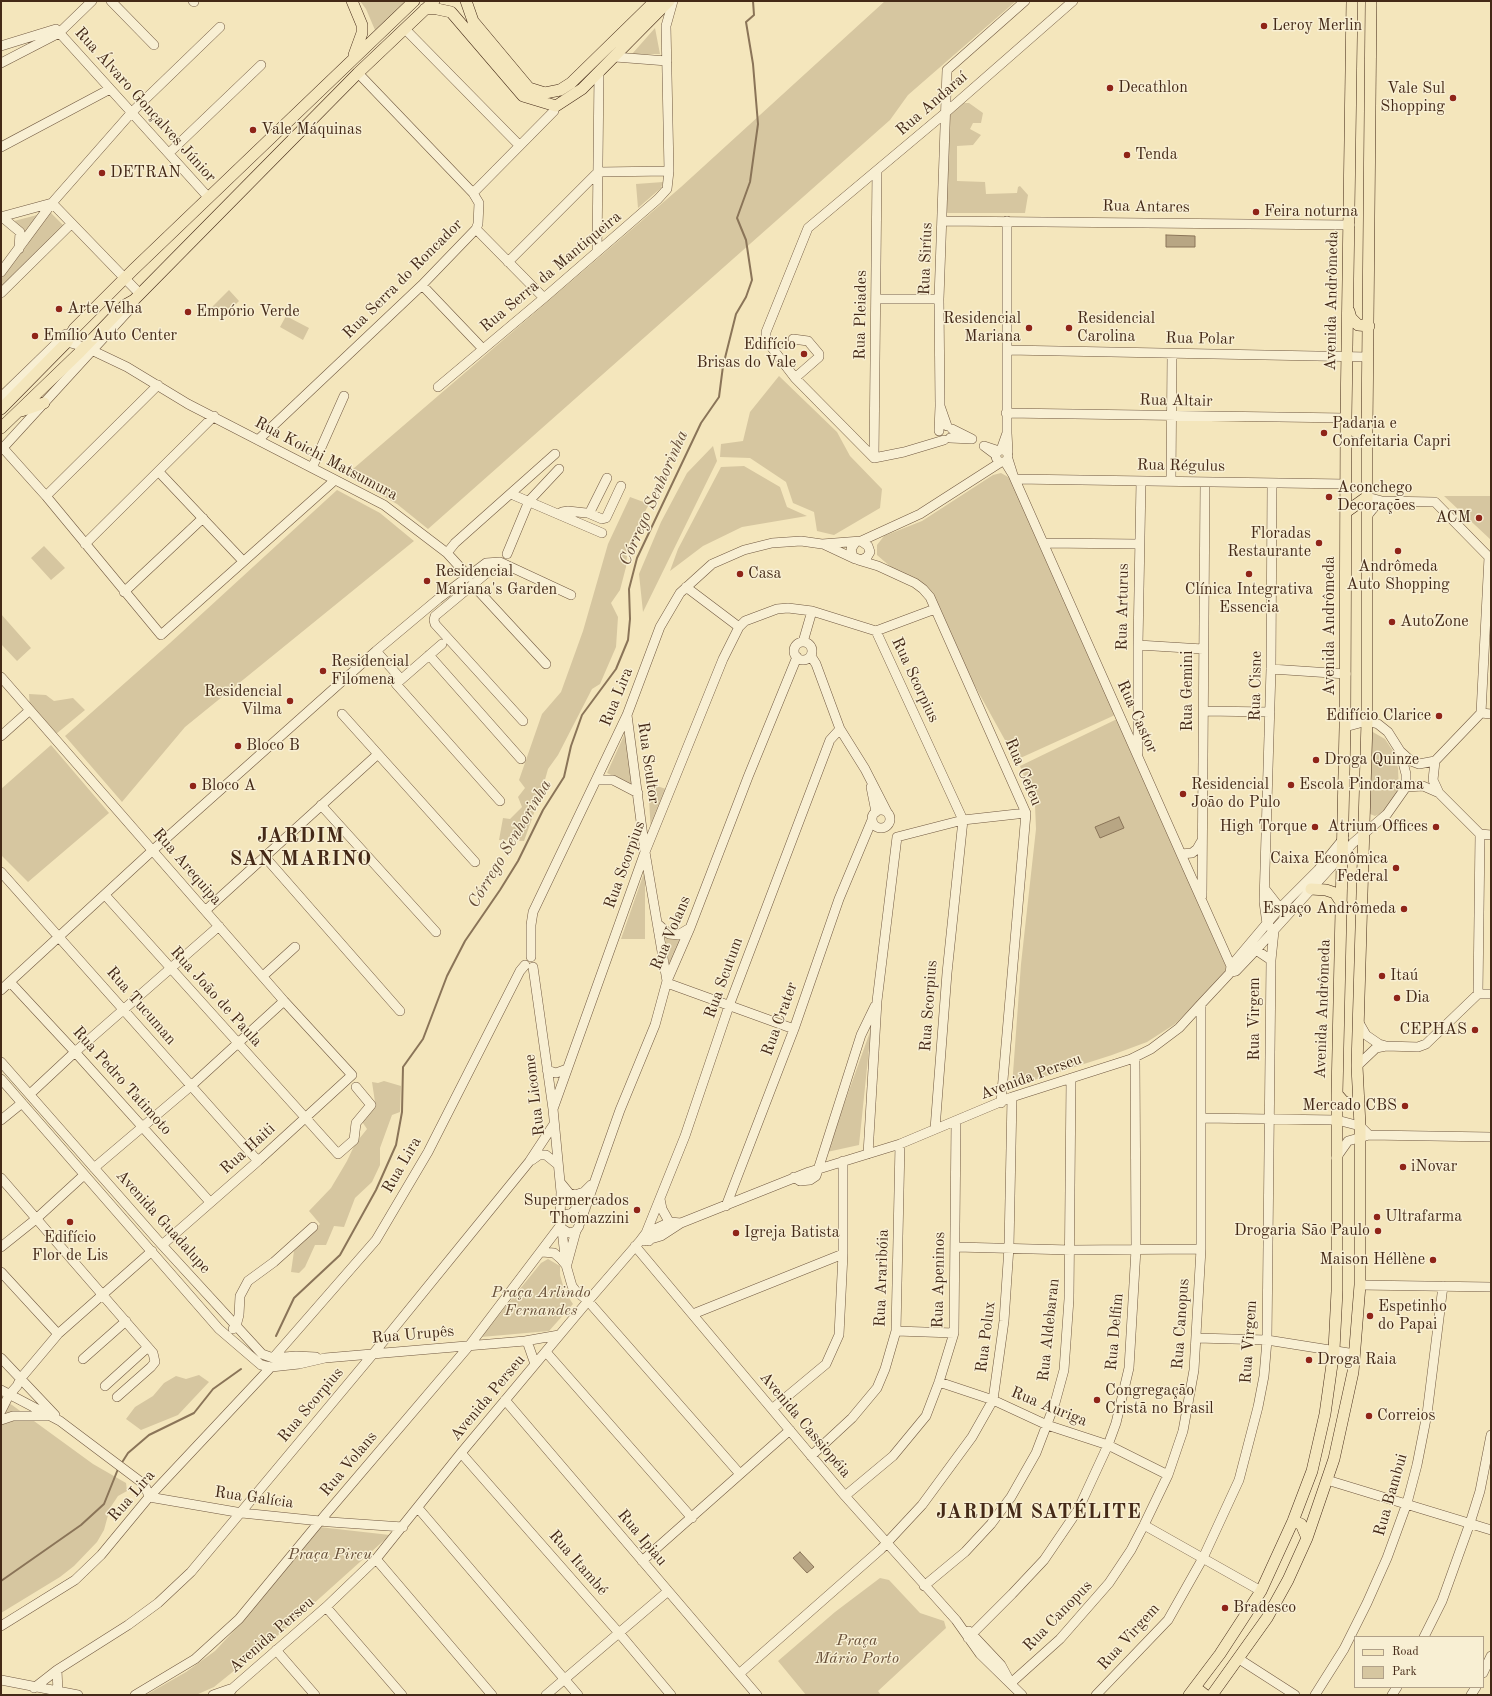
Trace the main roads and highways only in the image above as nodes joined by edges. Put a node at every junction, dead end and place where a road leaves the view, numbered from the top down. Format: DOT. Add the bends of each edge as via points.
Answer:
graph roads {
  1 [pos="352,1"];
  2 [pos="414,1"];
  3 [pos="434,1"];
  4 [pos="466,1"];
  5 [pos="654,1"];
  6 [pos="669,1"];
  7 [pos="1352,1"];
  8 [pos="1371,1"];
  9 [pos="451,7"];
  10 [pos="425,9"];
  11 [pos="352,58"];
  12 [pos="1348,310"];
  13 [pos="1369,326"];
  14 [pos="44,403"];
  15 [pos="1,409"];
  16 [pos="17,413"];
  17 [pos="1346,421"];
  18 [pos="1,428"];
  19 [pos="1367,432"];
  20 [pos="1367,497"];
  21 [pos="1346,512"];
  22 [pos="1311,889"];
  23 [pos="1342,904"];
  24 [pos="1337,1094"];
  25 [pos="1358,1101"];
  26 [pos="1293,1521"];
  27 [pos="1307,1538"];
  28 [pos="1192,1691"];
  29 [pos="1205,1695"];
  30 [pos="1212,1695"];
  1 -- 11 [label="main road" via="362,25 361,38"];
  2 -- 11 [label="main road"];
  3 -- 10 [label="main road"];
  4 -- 5 [label="main road" via="473,21 529,88 545,93 560,90 571,83"];
  6 -- 9 [label="main road" via="599,72 576,93 556,106 524,96"];
  7 -- 12 [label="main road, Avenida Andrômeda"];
  8 -- 13 [label="main road"];
  9 -- 10 [label="main road"];
  10 -- 16 [label="main road" via="358,73 137,297 125,305 91,349"];
  11 -- 15 [label="main road" via="125,278 64,339"];
  12 -- 13 [label="main road" via="1358,325"];
  12 -- 17 [label="main road, Avenida Andrômeda"];
  13 -- 19 [label="main road"];
  14 -- 16 [label="main road"];
  16 -- 18 [label="main road"];
  17 -- 19 [label="main road" via="1356,432"];
  17 -- 21 [label="main road, Avenida Andrômeda"];
  19 -- 20 [label="main road"];
  20 -- 21 [label="main road"];
  20 -- 25 [label="main road" via="1367,721"];
  21 -- 23 [label="main road, Avenida Andrômeda"];
  22 -- 23 [label="main road" via="1335,893"];
  23 -- 24 [label="main road, Avenida Andrômeda"];
  24 -- 25 [label="main road" via="1348,1104"];
  24 -- 26 [label="main road, Avenida Andrômeda" via="1337,1291 1334,1350 1325,1414 1312,1471"];
  25 -- 27 [label="main road" via="1360,1126 1364,1136 1360,1286 1353,1372 1334,1459"];
  26 -- 27 [label="main road" via="1301,1524"];
  26 -- 28 [label="main road, Avenida Andrômeda" via="1261,1591 1220,1654"];
  27 -- 30 [label="main road" via="1270,1612"];
  28 -- 29 [label="main road"];
}
